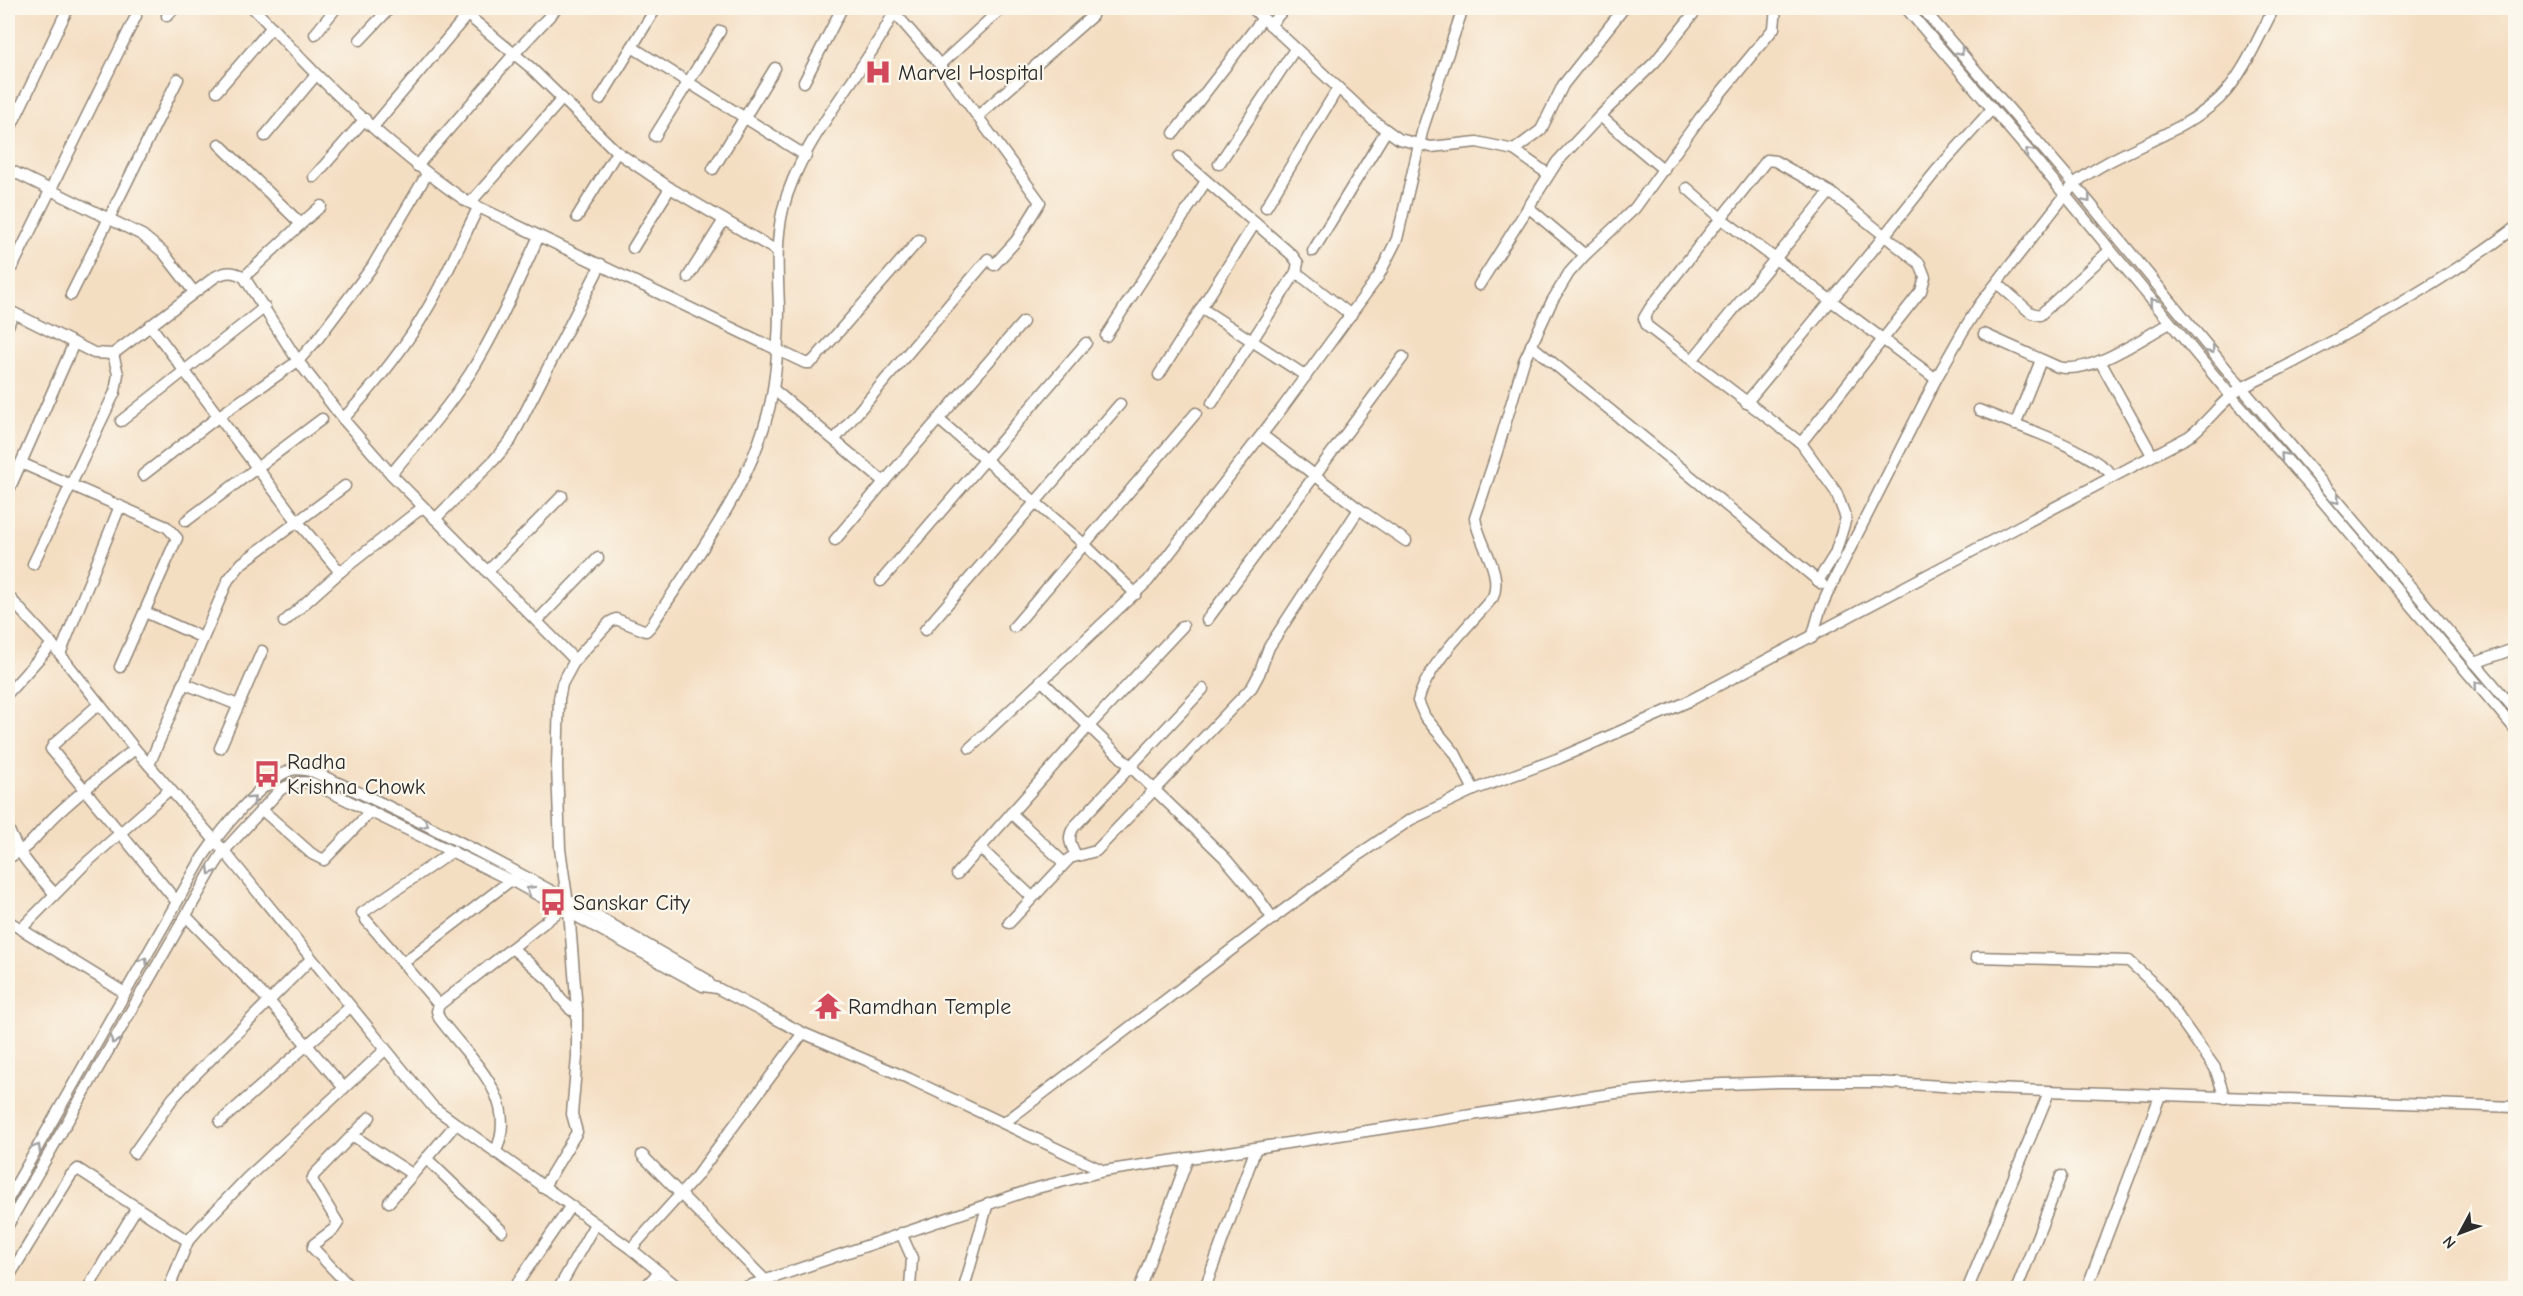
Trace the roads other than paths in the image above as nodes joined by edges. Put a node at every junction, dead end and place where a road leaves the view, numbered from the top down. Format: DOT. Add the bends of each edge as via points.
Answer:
graph roads {
  1 [pos="68,8"];
  2 [pos="175,8"];
  3 [pos="253,8"];
  4 [pos="336,8"];
  5 [pos="390,8"];
  6 [pos="557,8"];
  7 [pos="656,8"];
  8 [pos="842,8"];
  9 [pos="1001,8"];
  10 [pos="1252,8"];
  11 [pos="1285,8"];
  12 [pos="1463,8"];
  13 [pos="1624,8"];
  14 [pos="1698,8"];
  15 [pos="1776,8"];
  16 [pos="1906,8"];
  17 [pos="1922,8"];
  18 [pos="2274,8"];
  19 [pos="466,10"];
  20 [pos="895,10"];
  21 [pos="136,16"];
  22 [pos="167,16"];
  23 [pos="1092,16"];
  24 [pos="1266,22"];
  25 [pos="272,27"];
  26 [pos="720,31"];
  27 [pos="315,34"];
  28 [pos="360,40"];
  29 [pos="632,47"];
  30 [pos="1295,49"];
  31 [pos="514,54"];
  32 [pos="940,65"];
  33 [pos="775,68"];
  34 [pos="316,75"];
  35 [pos="178,79"];
  36 [pos="688,82"];
  37 [pos="804,82"];
  38 [pos="1338,88"];
  39 [pos="217,91"];
  40 [pos="562,99"];
  41 [pos="600,99"];
  42 [pos="1992,109"];
  43 [pos="978,116"];
  44 [pos="1600,116"];
  45 [pos="746,117"];
  46 [pos="369,123"];
  47 [pos="1386,131"];
  48 [pos="8,132"];
  49 [pos="1174,133"];
  50 [pos="265,136"];
  51 [pos="655,136"];
  52 [pos="219,144"];
  53 [pos="1419,146"];
  54 [pos="1514,150"];
  55 [pos="616,152"];
  56 [pos="806,156"];
  57 [pos="1179,157"];
  58 [pos="1219,164"];
  59 [pos="417,166"];
  60 [pos="713,169"];
  61 [pos="8,170"];
  62 [pos="1664,170"];
  63 [pos="427,174"];
  64 [pos="1548,174"];
  65 [pos="314,177"];
  66 [pos="1206,181"];
  67 [pos="2074,184"];
  68 [pos="670,188"];
  69 [pos="1688,188"];
  70 [pos="51,190"];
  71 [pos="1830,192"];
  72 [pos="2065,195"];
  73 [pos="474,205"];
  74 [pos="321,206"];
  75 [pos="1266,207"];
  76 [pos="1528,207"];
  77 [pos="108,217"];
  78 [pos="577,217"];
  79 [pos="1722,219"];
  80 [pos="724,220"];
  81 [pos="1255,223"];
  82 [pos="302,224"];
  83 [pos="2516,227"];
  84 [pos="1886,235"];
  85 [pos="539,236"];
  86 [pos="919,240"];
  87 [pos="633,248"];
  88 [pos="2110,250"];
  89 [pos="1313,251"];
  90 [pos="777,252"];
  91 [pos="1585,255"];
  92 [pos="1777,259"];
  93 [pos="601,264"];
  94 [pos="13,266"];
  95 [pos="1296,272"];
  96 [pos="244,277"];
  97 [pos="688,277"];
  98 [pos="1997,283"];
  99 [pos="1479,285"];
  100 [pos="194,292"];
  101 [pos="71,295"];
  102 [pos="1831,300"];
  103 [pos="265,306"];
  104 [pos="1201,308"];
  105 [pos="10,312"];
  106 [pos="1351,315"];
  107 [pos="1023,322"];
  108 [pos="2170,323"];
  109 [pos="150,325"];
  110 [pos="8,326"];
  111 [pos="1984,334"];
  112 [pos="1106,336"];
  113 [pos="1882,339"];
  114 [pos="1251,340"];
  115 [pos="74,343"];
  116 [pos="1086,343"];
  117 [pos="1531,345"];
  118 [pos="777,350"];
  119 [pos="113,354"];
  120 [pos="1403,357"];
  121 [pos="1693,359"];
  122 [pos="2041,360"];
  123 [pos="298,361"];
  124 [pos="2100,361"];
  125 [pos="184,370"];
  126 [pos="1159,375"];
  127 [pos="1306,376"];
  128 [pos="1936,379"];
  129 [pos="773,388"];
  130 [pos="2241,388"];
  131 [pos="2231,396"];
  132 [pos="1212,403"];
  133 [pos="1746,403"];
  134 [pos="1120,404"];
  135 [pos="1979,410"];
  136 [pos="1196,413"];
  137 [pos="219,416"];
  138 [pos="322,419"];
  139 [pos="343,419"];
  140 [pos="938,419"];
  141 [pos="121,421"];
  142 [pos="2015,425"];
  143 [pos="1262,435"];
  144 [pos="835,439"];
  145 [pos="1801,443"];
  146 [pos="2152,455"];
  147 [pos="986,460"];
  148 [pos="21,463"];
  149 [pos="258,467"];
  150 [pos="391,474"];
  151 [pos="143,475"];
  152 [pos="1313,475"];
  153 [pos="2114,476"];
  154 [pos="884,482"];
  155 [pos="70,485"];
  156 [pos="345,486"];
  157 [pos="8,492"];
  158 [pos="562,496"];
  159 [pos="1035,501"];
  160 [pos="120,506"];
  161 [pos="423,507"];
  162 [pos="1359,509"];
  163 [pos="435,519"];
  164 [pos="186,521"];
  165 [pos="297,521"];
  166 [pos="835,540"];
  167 [pos="1406,541"];
  168 [pos="1084,544"];
  169 [pos="598,558"];
  170 [pos="33,564"];
  171 [pos="340,572"];
  172 [pos="487,572"];
  173 [pos="1818,580"];
  174 [pos="882,581"];
  175 [pos="1829,590"];
  176 [pos="1136,594"];
  177 [pos="10,604"];
  178 [pos="145,612"];
  179 [pos="1207,620"];
  180 [pos="537,621"];
  181 [pos="284,622"];
  182 [pos="1184,626"];
  183 [pos="1014,627"];
  184 [pos="925,630"];
  185 [pos="202,638"];
  186 [pos="1812,638"];
  187 [pos="52,644"];
  188 [pos="2516,648"];
  189 [pos="262,651"];
  190 [pos="60,654"];
  191 [pos="575,660"];
  192 [pos="2475,663"];
  193 [pos="120,667"];
  194 [pos="1041,680"];
  195 [pos="183,683"];
  196 [pos="1203,689"];
  197 [pos="8,693"];
  198 [pos="99,704"];
  199 [pos="238,705"];
  200 [pos="2516,711"];
  201 [pos="1089,726"];
  202 [pos="2516,730"];
  203 [pos="220,748"];
  204 [pos="970,748"];
  205 [pos="135,749"];
  206 [pos="149,765"];
  207 [pos="1130,766"];
  208 [pos="170,789"];
  209 [pos="1156,790"];
  210 [pos="1474,790"];
  211 [pos="83,791"];
  212 [pos="261,809"];
  213 [pos="371,811"];
  214 [pos="1011,813"];
  215 [pos="8,828"];
  216 [pos="119,833"];
  217 [pos="215,840"];
  218 [pos="980,848"];
  219 [pos="224,851"];
  220 [pos="453,851"];
  221 [pos="18,853"];
  222 [pos="1076,855"];
  223 [pos="8,858"];
  224 [pos="1064,863"];
  225 [pos="520,872"];
  226 [pos="957,874"];
  227 [pos="511,880"];
  228 [pos="54,893"];
  229 [pos="1032,897"];
  230 [pos="177,902"];
  231 [pos="566,906"];
  232 [pos="186,916"];
  233 [pos="1273,919"];
  234 [pos="8,921"];
  235 [pos="1009,923"];
  236 [pos="21,929"];
  237 [pos="512,948"];
  238 [pos="1976,957"];
  239 [pos="311,958"];
  240 [pos="403,963"];
  241 [pos="125,993"];
  242 [pos="269,1001"];
  243 [pos="439,1005"];
  244 [pos="350,1007"];
  245 [pos="577,1010"];
  246 [pos="803,1033"];
  247 [pos="307,1045"];
  248 [pos="386,1050"];
  249 [pos="344,1088"];
  250 [pos="2049,1092"];
  251 [pos="2160,1096"];
  252 [pos="2224,1098"];
  253 [pos="2516,1107"];
  254 [pos="370,1117"];
  255 [pos="220,1122"];
  256 [pos="1004,1123"];
  257 [pos="455,1125"];
  258 [pos="352,1135"];
  259 [pos="1256,1148"];
  260 [pos="134,1153"];
  261 [pos="495,1153"];
  262 [pos="642,1155"];
  263 [pos="426,1158"];
  264 [pos="1188,1158"];
  265 [pos="1104,1172"];
  266 [pos="412,1174"];
  267 [pos="2061,1176"];
  268 [pos="543,1188"];
  269 [pos="681,1195"];
  270 [pos="8,1199"];
  271 [pos="388,1202"];
  272 [pos="988,1203"];
  273 [pos="136,1207"];
  274 [pos="570,1207"];
  275 [pos="15,1212"];
  276 [pos="594,1224"];
  277 [pos="8,1225"];
  278 [pos="502,1231"];
  279 [pos="901,1233"];
  280 [pos="188,1241"];
  281 [pos="631,1249"];
  282 [pos="659,1272"];
  283 [pos="8,1278"];
  284 [pos="765,1280"];
  285 [pos="1140,1287"];
  286 [pos="88,1288"];
  287 [pos="169,1288"];
  288 [pos="351,1288"];
  289 [pos="514,1288"];
  290 [pos="559,1288"];
  291 [pos="644,1288"];
  292 [pos="679,1288"];
  293 [pos="743,1288"];
  294 [pos="910,1288"];
  295 [pos="964,1288"];
  296 [pos="1205,1288"];
  297 [pos="1968,1288"];
  298 [pos="2017,1288"];
  299 [pos="2086,1288"];
  1 -- 48 [label="street"];
  2 -- 22 [label="street"];
  3 -- 25 [label="street"];
  4 -- 27 [label="street"];
  5 -- 28 [label="street"];
  6 -- 31 [label="street"];
  7 -- 29 [label="street"];
  8 -- 37 [label="street"];
  9 -- 32 [label="street"];
  10 -- 24 [label="street"];
  11 -- 24 [label="street"];
  12 -- 53 [label="street"];
  13 -- 54 [label="street" via="1563,85 1541,130"];
  14 -- 44 [label="street" via="1664,54"];
  15 -- 62 [label="street" via="1774,28 1700,118"];
  16 -- 42 [label="street"];
  17 -- 67 [label="street, one-way"];
  18 -- 67 [label="street" via="2220,98 2195,117 2093,170"];
  19 -- 31 [label="street"];
  19 -- 46 [label="street"];
  20 -- 32 [label="street"];
  20 -- 56 [label="street"];
  21 -- 70 [label="street"];
  23 -- 43 [label="street"];
  24 -- 30 [label="street"];
  24 -- 49 [label="street"];
  25 -- 34 [label="street"];
  25 -- 39 [label="street"];
  26 -- 36 [label="street"];
  29 -- 36 [label="street"];
  29 -- 41 [label="street"];
  30 -- 38 [label="street"];
  30 -- 58 [label="street"];
  31 -- 40 [label="street"];
  31 -- 59 [label="street"];
  32 -- 43 [label="street"];
  33 -- 45 [label="street"];
  34 -- 46 [label="street"];
  34 -- 50 [label="street"];
  35 -- 77 [label="street"];
  36 -- 45 [label="street"];
  36 -- 51 [label="street"];
  38 -- 47 [label="street"];
  38 -- 75 [label="street"];
  40 -- 55 [label="street"];
  40 -- 73 [label="street"];
  72 -- 42 [label="street, one-way"];
  42 -- 84 [label="street"];
  43 -- 144 [label="street" via="1040,202 1016,241 991,262"];
  44 -- 62 [label="street"];
  44 -- 64 [label="street"];
  45 -- 56 [label="street"];
  45 -- 60 [label="street"];
  46 -- 59 [label="street"];
  46 -- 65 [label="street"];
  47 -- 53 [label="street"];
  47 -- 89 [label="street"];
  52 -- 82 [label="street"];
  53 -- 54 [label="street" via="1477,142"];
  53 -- 106 [label="street" via="1397,239 1378,277"];
  54 -- 64 [label="street"];
  55 -- 68 [label="street"];
  55 -- 78 [label="street"];
  56 -- 90 [label="street" via="783,208"];
  57 -- 66 [label="street"];
  59 -- 63 [label="street"];
  61 -- 70 [label="street"];
  62 -- 91 [label="street" via="1622,222"];
  63 -- 73 [label="street"];
  63 -- 123 [label="street" via="372,267"];
  64 -- 76 [label="street"];
  66 -- 81 [label="street"];
  66 -- 112 [label="street"];
  67 -- 72 [label="street"];
  67 -- 130 [label="street, one-way"];
  68 -- 80 [label="street"];
  68 -- 87 [label="street"];
  69 -- 79 [label="street"];
  70 -- 77 [label="street"];
  70 -- 94 [label="street"];
  71 -- 79 [label="street" via="1767,160"];
  71 -- 84 [label="street"];
  71 -- 92 [label="street"];
  72 -- 88 [label="street"];
  72 -- 98 [label="street"];
  73 -- 85 [label="street"];
  73 -- 139 [label="street" via="414,332"];
  74 -- 82 [label="street"];
  76 -- 91 [label="street"];
  76 -- 99 [label="street"];
  77 -- 100 [label="street" via="153,243"];
  77 -- 101 [label="street"];
  79 -- 92 [label="street"];
  79 -- 121 [label="street" via="1644,318 1647,326"];
  80 -- 90 [label="street"];
  80 -- 97 [label="street"];
  81 -- 95 [label="street" via="1296,259"];
  81 -- 104 [label="street"];
  82 -- 96 [label="street"];
  83 -- 130 [label="street" via="2455,271"];
  84 -- 102 [label="street"];
  84 -- 113 [label="street" via="1920,264 1925,277 1921,291"];
  85 -- 93 [label="street"];
  85 -- 150 [label="street" via="471,372"];
  86 -- 118 [label="street" via="814,360 805,363"];
  88 -- 98 [label="street" via="2040,315 2031,313"];
  108 -- 88 [label="street, one-way"];
  90 -- 118 [label="street"];
  91 -- 117 [label="street" via="1552,301"];
  92 -- 102 [label="street"];
  92 -- 121 [label="street"];
  93 -- 118 [label="street"];
  93 -- 163 [label="street" via="511,440"];
  95 -- 106 [label="street"];
  95 -- 114 [label="street"];
  96 -- 100 [label="street" via="225,272"];
  96 -- 103 [label="street"];
  98 -- 128 [label="street"];
  100 -- 109 [label="street"];
  102 -- 113 [label="street"];
  102 -- 133 [label="street"];
  103 -- 123 [label="street"];
  103 -- 125 [label="street"];
  104 -- 114 [label="street"];
  104 -- 126 [label="street"];
  105 -- 110 [label="street"];
  105 -- 115 [label="street"];
  106 -- 127 [label="street"];
  107 -- 140 [label="street"];
  108 -- 124 [label="street"];
  108 -- 131 [label="street"];
  109 -- 119 [label="street"];
  109 -- 125 [label="street"];
  111 -- 122 [label="street"];
  113 -- 128 [label="street"];
  113 -- 145 [label="street"];
  114 -- 127 [label="street"];
  114 -- 132 [label="street"];
  115 -- 119 [label="street" via="94,353"];
  115 -- 148 [label="street"];
  116 -- 147 [label="street"];
  117 -- 173 [label="street"];
  117 -- 210 [label="street" via="1475,518 1497,586 1493,597 1443,656 1418,701 1425,717 1455,753"];
  118 -- 129 [label="street"];
  119 -- 155 [label="street" via="118,374 115,392"];
  120 -- 152 [label="street"];
  121 -- 133 [label="street"];
  122 -- 124 [label="street" via="2068,370"];
  122 -- 142 [label="street"];
  123 -- 137 [label="street"];
  123 -- 139 [label="street"];
  124 -- 146 [label="street"];
  125 -- 137 [label="street"];
  125 -- 141 [label="street"];
  127 -- 143 [label="street"];
  128 -- 175 [label="street"];
  129 -- 144 [label="street"];
  129 -- 191 [label="street" via="762,435 728,509 651,626 641,630 616,619"];
  130 -- 131 [label="street"];
  130 -- 192 [label="street, one-way"];
  131 -- 146 [label="street" via="2198,429"];
  202 -- 131 [label="street, one-way"];
  133 -- 145 [label="street"];
  134 -- 159 [label="street"];
  135 -- 142 [label="street"];
  136 -- 168 [label="street"];
  137 -- 149 [label="street"];
  137 -- 151 [label="street"];
  138 -- 149 [label="street"];
  139 -- 150 [label="street"];
  140 -- 147 [label="street"];
  140 -- 154 [label="street"];
  142 -- 153 [label="street" via="2082,453"];
  143 -- 152 [label="street"];
  143 -- 176 [label="street"];
  144 -- 154 [label="street"];
  145 -- 173 [label="street" via="1836,492 1846,518 1835,554"];
  146 -- 153 [label="street"];
  147 -- 159 [label="street"];
  147 -- 174 [label="street"];
  148 -- 155 [label="street"];
  148 -- 157 [label="street"];
  149 -- 164 [label="street"];
  149 -- 165 [label="street"];
  150 -- 161 [label="street"];
  152 -- 162 [label="street"];
  152 -- 179 [label="street"];
  153 -- 186 [label="street"];
  154 -- 166 [label="street"];
  155 -- 160 [label="street"];
  155 -- 170 [label="street"];
  156 -- 165 [label="street"];
  158 -- 172 [label="street"];
  159 -- 168 [label="street"];
  159 -- 184 [label="street"];
  160 -- 178 [label="street" via="167,526 177,538"];
  160 -- 190 [label="street"];
  161 -- 163 [label="street"];
  161 -- 171 [label="street"];
  162 -- 167 [label="street"];
  162 -- 209 [label="street" via="1269,647 1252,687"];
  163 -- 172 [label="street"];
  165 -- 171 [label="street"];
  165 -- 185 [label="street" via="234,572"];
  168 -- 176 [label="street"];
  168 -- 183 [label="street"];
  169 -- 180 [label="street"];
  171 -- 181 [label="street"];
  172 -- 180 [label="street"];
  173 -- 175 [label="street"];
  175 -- 186 [label="street"];
  176 -- 194 [label="street"];
  177 -- 187 [label="street"];
  178 -- 185 [label="street"];
  178 -- 193 [label="street"];
  180 -- 191 [label="street"];
  182 -- 201 [label="street"];
  185 -- 195 [label="street"];
  186 -- 210 [label="street" via="1666,712"];
  187 -- 190 [label="street"];
  187 -- 197 [label="street"];
  188 -- 192 [label="street"];
  189 -- 199 [label="street"];
  190 -- 198 [label="street"];
  191 -- 231 [label="street" via="559,699 559,828"];
  192 -- 200 [label="street"];
  194 -- 201 [label="street"];
  194 -- 204 [label="street"];
  195 -- 199 [label="street"];
  195 -- 206 [label="street"];
  196 -- 207 [label="street"];
  198 -- 205 [label="street"];
  198 -- 211 [label="street" via="51,750"];
  199 -- 203 [label="street"];
  201 -- 207 [label="street"];
  201 -- 214 [label="street"];
  205 -- 206 [label="street"];
  205 -- 211 [label="street"];
  206 -- 208 [label="street"];
  207 -- 209 [label="street"];
  207 -- 222 [label="street" via="1070,833"];
  208 -- 216 [label="street"];
  208 -- 217 [label="street"];
  209 -- 222 [label="street" via="1096,851"];
  209 -- 233 [label="street" via="1224,857"];
  210 -- 233 [label="street" via="1410,820"];
  211 -- 216 [label="street"];
  211 -- 221 [label="street" via="49,822 36,840"];
  212 -- 213 [label="street" via="280,790 303,781"];
  212 -- 213 [label="street" via="324,860"];
  212 -- 219 [label="street"];
  213 -- 220 [label="street"];
  214 -- 218 [label="street"];
  214 -- 224 [label="street"];
  215 -- 221 [label="street"];
  216 -- 228 [label="street"];
  216 -- 230 [label="street"];
  217 -- 219 [label="street"];
  217 -- 225 [label="street, one-way" via="273,781 302,769 348,787"];
  217 -- 230 [label="street"];
  218 -- 226 [label="street"];
  218 -- 229 [label="street"];
  219 -- 232 [label="street, one-way"];
  219 -- 239 [label="street"];
  220 -- 227 [label="street"];
  220 -- 240 [label="street" via="364,916"];
  221 -- 223 [label="street"];
  221 -- 228 [label="street"];
  222 -- 224 [label="street"];
  224 -- 229 [label="street"];
  225 -- 227 [label="street"];
  225 -- 231 [label="street"];
  231 -- 227 [label="street, one-way"];
  227 -- 240 [label="street"];
  228 -- 236 [label="street"];
  229 -- 235 [label="street"];
  241 -- 230 [label="street, one-way"];
  231 -- 237 [label="street"];
  231 -- 245 [label="street"];
  231 -- 246 [label="street" via="703,986 711,986"];
  232 -- 242 [label="street"];
  232 -- 275 [label="street, one-way"];
  233 -- 256 [label="street"];
  234 -- 236 [label="street"];
  236 -- 241 [label="street"];
  237 -- 243 [label="street"];
  237 -- 245 [label="street" via="551,982 571,1010"];
  238 -- 252 [label="street" via="2129,961 2158,988 2215,1068"];
  239 -- 242 [label="street"];
  239 -- 244 [label="street"];
  240 -- 243 [label="street"];
  270 -- 241 [label="street, one-way"];
  242 -- 247 [label="street"];
  242 -- 260 [label="street" via="173,1098"];
  243 -- 261 [label="street" via="439,1017 480,1068 498,1098 503,1120"];
  244 -- 247 [label="street"];
  244 -- 248 [label="street"];
  245 -- 268 [label="street" via="572,1114 577,1132"];
  246 -- 256 [label="street"];
  246 -- 269 [label="street"];
  247 -- 249 [label="street"];
  247 -- 255 [label="street"];
  248 -- 249 [label="street"];
  248 -- 257 [label="street" via="433,1107"];
  249 -- 280 [label="street"];
  250 -- 251 [label="street"];
  250 -- 259 [label="street" via="1875,1082 1698,1085 1616,1093"];
  250 -- 297 [label="street"];
  251 -- 252 [label="street"];
  251 -- 299 [label="street"];
  252 -- 253 [label="street"];
  254 -- 258 [label="street"];
  256 -- 265 [label="street"];
  257 -- 261 [label="street"];
  257 -- 263 [label="street"];
  258 -- 266 [label="street"];
  258 -- 288 [label="street" via="312,1180 338,1223 313,1248"];
  259 -- 264 [label="street"];
  259 -- 296 [label="street"];
  261 -- 268 [label="street"];
  262 -- 269 [label="street"];
  263 -- 266 [label="street"];
  263 -- 278 [label="street"];
  264 -- 265 [label="street"];
  264 -- 285 [label="street"];
  265 -- 272 [label="street"];
  266 -- 271 [label="street"];
  267 -- 298 [label="street"];
  268 -- 274 [label="street"];
  269 -- 281 [label="street"];
  269 -- 284 [label="street"];
  270 -- 275 [label="street"];
  272 -- 279 [label="street"];
  272 -- 295 [label="street"];
  273 -- 280 [label="street"];
  273 -- 283 [label="street" via="78,1169 74,1171"];
  273 -- 286 [label="street"];
  274 -- 276 [label="street"];
  274 -- 289 [label="street"];
  275 -- 277 [label="street"];
  276 -- 281 [label="street"];
  276 -- 290 [label="street"];
  279 -- 284 [label="street"];
  279 -- 294 [label="street" via="912,1258"];
  280 -- 287 [label="street"];
  281 -- 282 [label="street"];
  282 -- 291 [label="street"];
  282 -- 292 [label="street"];
  284 -- 293 [label="street"];
}
